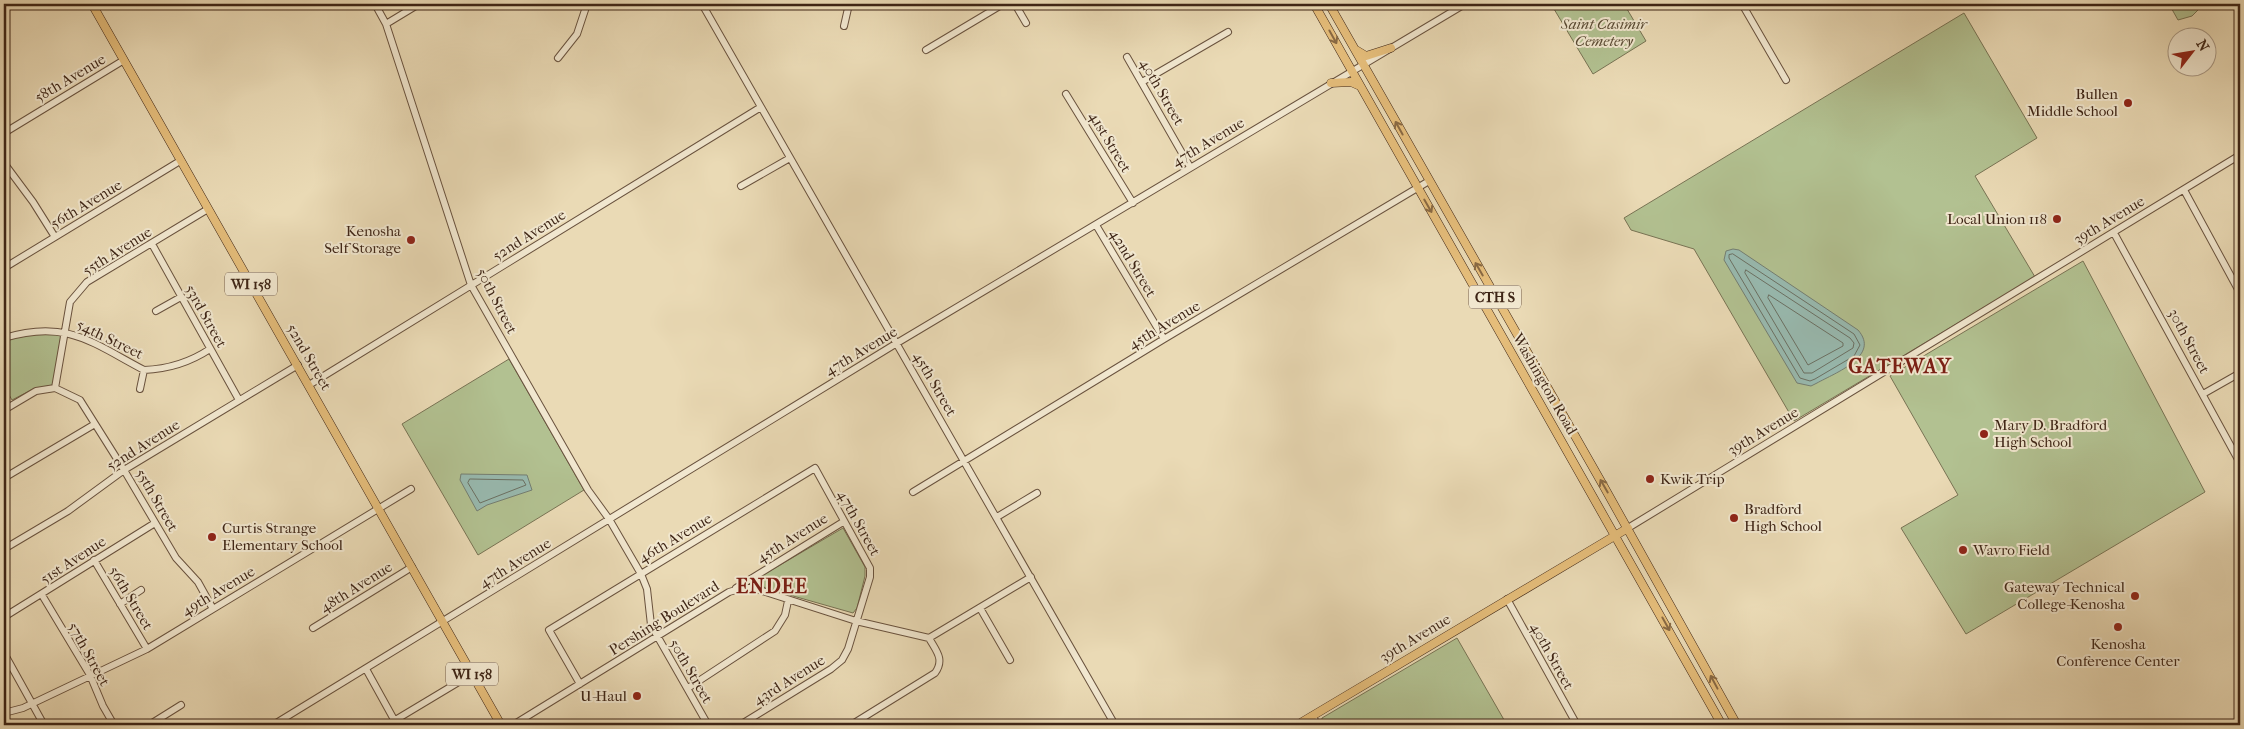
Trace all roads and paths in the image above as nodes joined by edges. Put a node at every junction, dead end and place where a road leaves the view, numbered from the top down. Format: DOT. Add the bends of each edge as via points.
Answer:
graph roads {
  1 [pos="92,4"];
  2 [pos="375,4"];
  3 [pos="419,4"];
  4 [pos="587,4"];
  5 [pos="702,4"];
  6 [pos="848,4"];
  7 [pos="872,4"];
  8 [pos="1003,4"];
  9 [pos="1015,4"];
  10 [pos="1314,4"];
  11 [pos="1329,4"];
  12 [pos="1465,4"];
  13 [pos="1742,4"];
  14 [pos="879,5"];
  15 [pos="1026,23"];
  16 [pos="386,24"];
  17 [pos="844,26"];
  18 [pos="1228,32"];
  19 [pos="1391,48"];
  20 [pos="1354,49"];
  21 [pos="926,50"];
  22 [pos="1127,57"];
  23 [pos="558,58"];
  24 [pos="124,60"];
  25 [pos="1363,64"];
  26 [pos="1351,71"];
  27 [pos="1786,80"];
  28 [pos="1142,82"];
  29 [pos="1330,83"];
  30 [pos="1360,87"];
  31 [pos="1066,94"];
  32 [pos="761,107"];
  33 [pos="4,133"];
  34 [pos="2240,155"];
  35 [pos="790,158"];
  36 [pos="180,161"];
  37 [pos="4,163"];
  38 [pos="1190,167"];
  39 [pos="1429,181"];
  40 [pos="740,186"];
  41 [pos="1418,188"];
  42 [pos="2184,190"];
  43 [pos="1133,203"];
  44 [pos="208,209"];
  45 [pos="1096,225"];
  46 [pos="2114,233"];
  47 [pos="54,237"];
  48 [pos="152,244"];
  49 [pos="4,268"];
  50 [pos="471,285"];
  51 [pos="2240,293"];
  52 [pos="181,297"];
  53 [pos="156,311"];
  54 [pos="64,331"];
  55 [pos="4,338"];
  56 [pos="1164,339"];
  57 [pos="897,343"];
  58 [pos="210,349"];
  59 [pos="298,365"];
  60 [pos="144,370"];
  61 [pos="2240,372"];
  62 [pos="309,385"];
  63 [pos="55,388"];
  64 [pos="140,389"];
  65 [pos="2203,394"];
  66 [pos="238,400"];
  67 [pos="4,410"];
  68 [pos="95,424"];
  69 [pos="965,462"];
  70 [pos="2240,463"];
  71 [pos="815,468"];
  72 [pos="124,470"];
  73 [pos="4,478"];
  74 [pos="410,489"];
  75 [pos="913,492"];
  76 [pos="1037,493"];
  77 [pos="378,508"];
  78 [pos="997,517"];
  79 [pos="609,519"];
  80 [pos="843,522"];
  81 [pos="155,523"];
  82 [pos="1628,528"];
  83 [pos="1616,536"];
  84 [pos="4,549"];
  85 [pos="94,560"];
  86 [pos="412,567"];
  87 [pos="641,574"];
  88 [pos="1031,577"];
  89 [pos="1641,580"];
  90 [pos="141,590"];
  91 [pos="729,592"];
  92 [pos="42,594"];
  93 [pos="1507,599"];
  94 [pos="788,601"];
  95 [pos="120,604"];
  96 [pos="1671,605"];
  97 [pos="980,608"];
  98 [pos="213,609"];
  99 [pos="4,617"];
  100 [pos="856,621"];
  101 [pos="443,622"];
  102 [pos="313,628"];
  103 [pos="657,636"];
  104 [pos="929,638"];
  105 [pos="147,649"];
  106 [pos="4,653"];
  107 [pos="1010,660"];
  108 [pos="366,669"];
  109 [pos="472,674"];
  110 [pos="90,675"];
  111 [pos="580,684"];
  112 [pos="688,688"];
  113 [pos="33,704"];
  114 [pos="181,705"];
  115 [pos="4,713"];
  116 [pos="1312,716"];
  117 [pos="396,723"];
  118 [pos="44,725"];
  119 [pos="114,725"];
  120 [pos="149,725"];
  121 [pos="273,725"];
  122 [pos="387,725"];
  123 [pos="501,725"];
  124 [pos="513,725"];
  125 [pos="708,725"];
  126 [pos="740,725"];
  127 [pos="851,725"];
  128 [pos="1115,725"];
  129 [pos="1297,725"];
  130 [pos="1318,725"];
  131 [pos="1576,725"];
  132 [pos="1722,725"];
  133 [pos="1737,725"];
  1 -- 24 [label="main road, 52nd Street / WI 158"];
  2 -- 16 [label="street, 50th Street"];
  3 -- 16 [label="street"];
  4 -- 23 [label="street" via="577,34"];
  5 -- 32 [label="street, 45th Street"];
  6 -- 17 [label="street"];
  7 -- 14 [label="street"];
  8 -- 21 [label="street"];
  9 -- 15 [label="street"];
  10 -- 26 [label="main road, Washington Road / CTH S, one-way"];
  11 -- 20 [label="main road, Washington Road / CTH S"];
  12 -- 19 [label="street, 47th Avenue"];
  13 -- 27 [label="street"];
  16 -- 50 [label="street, 50th Street"];
  18 -- 28 [label="street"];
  19 -- 20 [label="main road" via="1366,56"];
  19 -- 25 [label="street, 47th Avenue"];
  20 -- 25 [label="main road, Washington Road / CTH S"];
  22 -- 28 [label="street, 40th Street"];
  24 -- 33 [label="street, 58th Avenue"];
  24 -- 36 [label="main road, 52nd Street / WI 158"];
  25 -- 26 [label="street, 47th Avenue"];
  39 -- 25 [label="main road, Washington Road / CTH S, one-way"];
  26 -- 29 [label="street, 47th Avenue"];
  26 -- 30 [label="main road, Washington Road / CTH S"];
  28 -- 38 [label="street, 40th Street"];
  29 -- 30 [label="main road" via="1352,82"];
  29 -- 38 [label="street, 47th Avenue"];
  30 -- 41 [label="main road, Washington Road / CTH S"];
  31 -- 43 [label="street, 41st Street"];
  32 -- 35 [label="street, 45th Street"];
  32 -- 50 [label="street, 52nd Avenue"];
  34 -- 42 [label="street, 39th Avenue"];
  35 -- 40 [label="street"];
  35 -- 57 [label="street, 45th Street"];
  36 -- 44 [label="main road, 52nd Street / WI 158"];
  36 -- 47 [label="street, 56th Avenue"];
  37 -- 47 [label="street" via="34,202"];
  38 -- 43 [label="street, 47th Avenue"];
  39 -- 41 [label="street, 45th Avenue"];
  82 -- 39 [label="main road, Washington Road / CTH S, one-way"];
  41 -- 56 [label="street, 45th Avenue"];
  41 -- 83 [label="main road, Washington Road / CTH S, one-way"];
  42 -- 46 [label="street, 39th Avenue"];
  42 -- 51 [label="street"];
  43 -- 45 [label="street, 47th Avenue"];
  44 -- 48 [label="street, 55th Avenue"];
  44 -- 59 [label="main road, 52nd Street / WI 158"];
  45 -- 56 [label="street, 42nd Street"];
  45 -- 57 [label="street, 47th Avenue"];
  46 -- 65 [label="street, 30th Street"];
  46 -- 82 [label="street, 39th Avenue"];
  47 -- 49 [label="street, 56th Avenue"];
  48 -- 52 [label="street, 53rd Street"];
  48 -- 54 [label="street, 55th Avenue" via="87,282 70,302"];
  50 -- 62 [label="street, 52nd Avenue"];
  50 -- 79 [label="street, 50th Street" via="588,490"];
  52 -- 53 [label="street"];
  52 -- 58 [label="street, 53rd Street"];
  54 -- 55 [label="street" via="36,331"];
  54 -- 60 [label="street, 54th Street" via="97,344"];
  54 -- 63 [label="street, 55th Avenue"];
  56 -- 69 [label="street, 45th Avenue"];
  57 -- 69 [label="street, 45th Street"];
  57 -- 79 [label="street, 47th Avenue"];
  58 -- 60 [label="street" via="194,360 172,368"];
  58 -- 66 [label="street, 53rd Street"];
  59 -- 62 [label="main road, 52nd Street / WI 158"];
  59 -- 66 [label="street, 52nd Avenue"];
  60 -- 64 [label="street"];
  61 -- 65 [label="street"];
  62 -- 77 [label="main road, 52nd Street / WI 158"];
  63 -- 67 [label="street" via="36,391"];
  63 -- 68 [label="street, 55th Street" via="80,400"];
  65 -- 70 [label="street, 30th Street"];
  66 -- 72 [label="street, 52nd Avenue"];
  68 -- 72 [label="street, 55th Street"];
  68 -- 73 [label="street"];
  69 -- 75 [label="street, 45th Avenue"];
  69 -- 78 [label="street, 45th Street"];
  71 -- 80 [label="street, 47th Street"];
  71 -- 87 [label="street, 46th Avenue"];
  72 -- 81 [label="street, 55th Street"];
  72 -- 84 [label="street, 52nd Avenue" via="68,511"];
  74 -- 77 [label="street, 49th Avenue"];
  76 -- 78 [label="street"];
  77 -- 86 [label="main road, 52nd Street / WI 158"];
  77 -- 98 [label="street, 49th Avenue"];
  78 -- 88 [label="street, 45th Street"];
  79 -- 87 [label="street, 50th Street"];
  79 -- 101 [label="street, 47th Avenue"];
  80 -- 91 [label="street, 45th Avenue"];
  80 -- 100 [label="street, 47th Street" via="870,568"];
  81 -- 85 [label="street, 51st Avenue"];
  81 -- 98 [label="street, 55th Street" via="176,558 198,582"];
  82 -- 83 [label="main road, 39th Avenue"];
  82 -- 96 [label="main road, Washington Road"];
  83 -- 89 [label="main road, Washington Road"];
  83 -- 93 [label="main road, 39th Avenue"];
  85 -- 92 [label="street, 51st Avenue"];
  85 -- 95 [label="street, 56th Street"];
  86 -- 101 [label="main road, 52nd Street / WI 158"];
  86 -- 102 [label="street, 48th Avenue"];
  87 -- 103 [label="street, 50th Street" via="647,589 651,624"];
  87 -- 111 [label="street, 46th Avenue" via="549,630"];
  88 -- 97 [label="street"];
  88 -- 128 [label="street, 45th Street"];
  89 -- 96 [label="main road" via="1650,587 1662,606"];
  89 -- 132 [label="main road, Washington Road, one-way"];
  90 -- 95 [label="street"];
  91 -- 94 [label="street, Pershing Boulevard" via="753,588"];
  91 -- 103 [label="street, Pershing Boulevard"];
  92 -- 99 [label="street, 51st Avenue"];
  92 -- 110 [label="street, 57th Street"];
  93 -- 116 [label="main road, 39th Avenue"];
  93 -- 131 [label="street, 40th Street"];
  94 -- 100 [label="street, Pershing Boulevard"];
  94 -- 112 [label="street" via="785,615 775,632"];
  95 -- 105 [label="street, 56th Street"];
  133 -- 96 [label="main road, Washington Road, one-way"];
  97 -- 104 [label="street"];
  97 -- 107 [label="street"];
  98 -- 105 [label="street, 49th Avenue"];
  100 -- 104 [label="street, Pershing Boulevard"];
  100 -- 126 [label="street, 43rd Avenue" via="842,660"];
  101 -- 108 [label="street, 47th Avenue"];
  101 -- 109 [label="main road, 52nd Street / WI 158"];
  103 -- 111 [label="street, Pershing Boulevard"];
  103 -- 112 [label="street, 50th Street"];
  104 -- 127 [label="street" via="939,657 940,666 935,673"];
  105 -- 110 [label="street, 49th Avenue"];
  106 -- 113 [label="street"];
  108 -- 117 [label="street"];
  108 -- 121 [label="street, 47th Avenue"];
  109 -- 117 [label="street"];
  109 -- 123 [label="main road, 52nd Street / WI 158"];
  110 -- 113 [label="street, 49th Avenue"];
  110 -- 119 [label="street, 57th Street"];
  111 -- 124 [label="street, Pershing Boulevard"];
  112 -- 125 [label="street, 50th Street"];
  113 -- 115 [label="street, 49th Avenue"];
  113 -- 118 [label="street"];
  114 -- 120 [label="street"];
  116 -- 129 [label="main road, 39th Avenue"];
  116 -- 130 [label="street"];
  117 -- 122 [label="street"];
}
